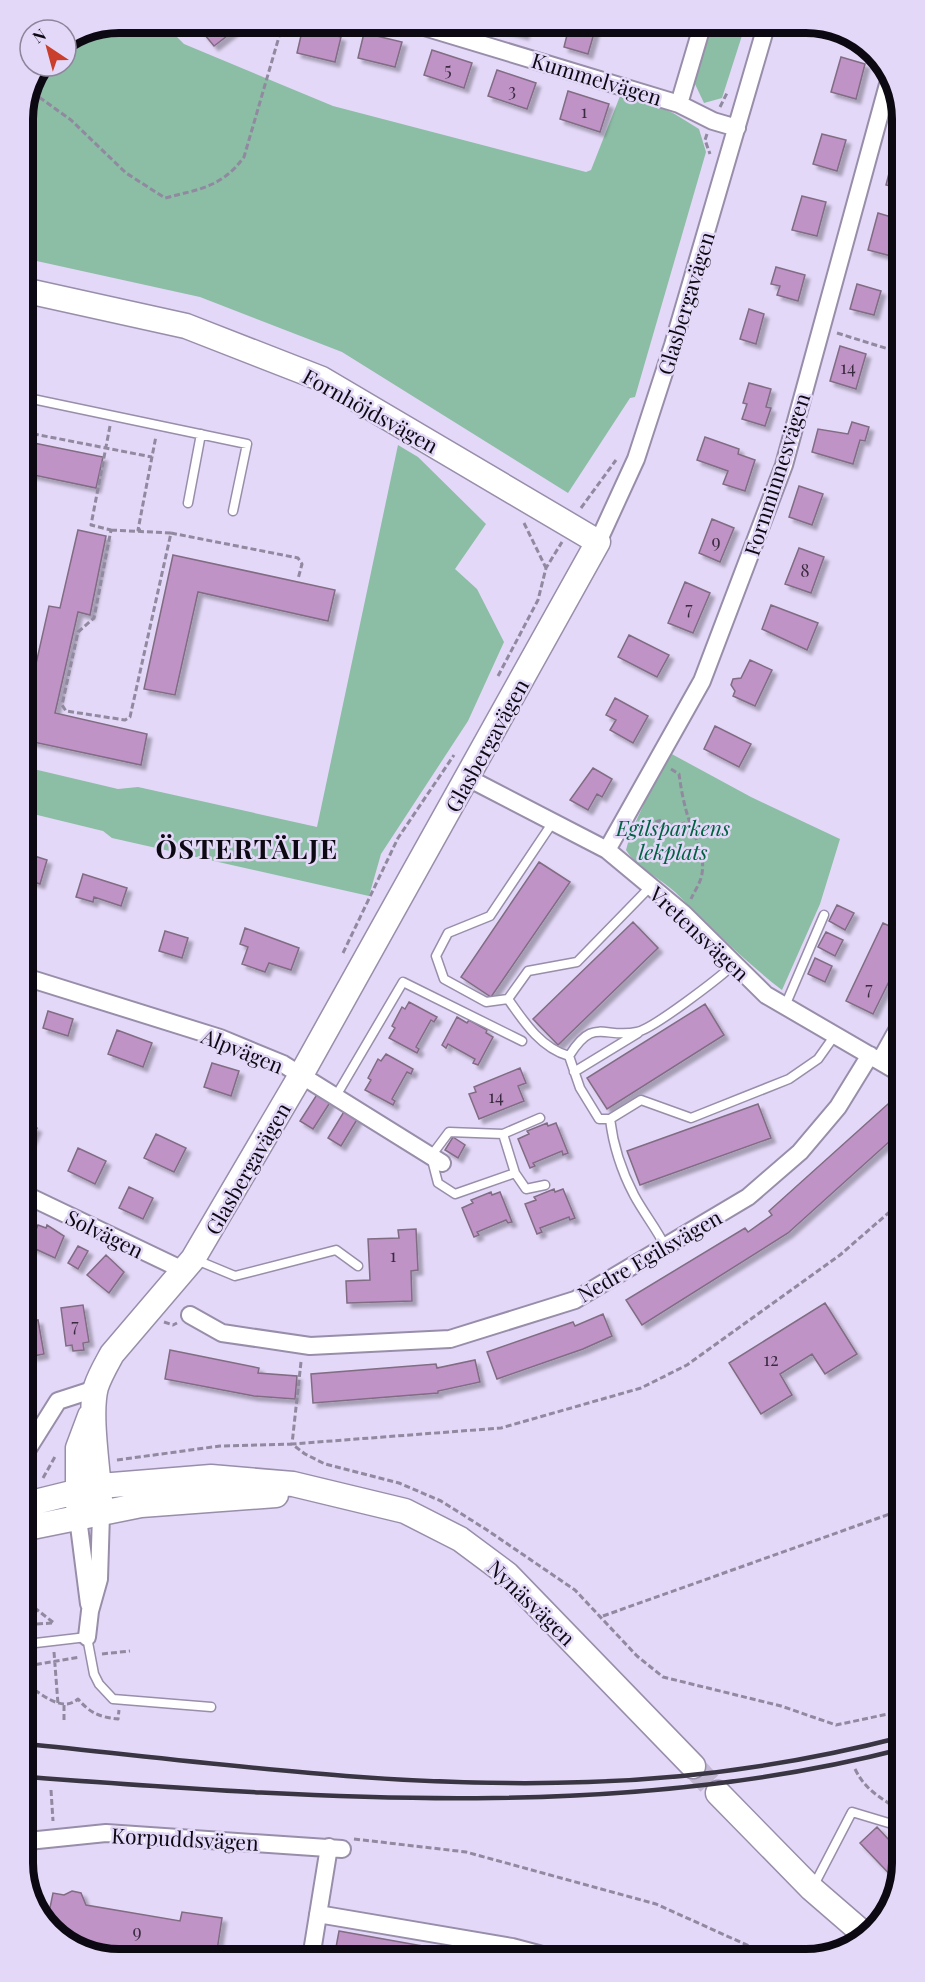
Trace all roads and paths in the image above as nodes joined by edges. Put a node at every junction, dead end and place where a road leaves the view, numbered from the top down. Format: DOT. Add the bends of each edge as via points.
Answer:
graph roads {
  1 [pos="280,33"];
  2 [pos="444,33"];
  3 [pos="700,33"];
  4 [pos="764,33"];
  5 [pos="732,84"];
  6 [pos="886,90"];
  7 [pos="37,95"];
  8 [pos="679,104"];
  9 [pos="713,121"];
  10 [pos="737,128"];
  11 [pos="711,157"];
  12 [pos="33,292"];
  13 [pos="821,328"];
  14 [pos="892,350"];
  15 [pos="33,399"];
  16 [pos="112,416"];
  17 [pos="158,425"];
  18 [pos="33,434"];
  19 [pos="201,434"];
  20 [pos="106,448"];
  21 [pos="152,457"];
  22 [pos="617,459"];
  23 [pos="188,503"];
  24 [pos="232,511"];
  25 [pos="522,518"];
  26 [pos="571,526"];
  27 [pos="111,530"];
  28 [pos="171,533"];
  29 [pos="598,542"];
  30 [pos="546,568"];
  31 [pos="298,579"];
  32 [pos="494,682"];
  33 [pos="456,752"];
  34 [pos="657,761"];
  35 [pos="468,778"];
  36 [pos="689,821"];
  37 [pos="553,822"];
  38 [pos="622,825"];
  39 [pos="608,850"];
  40 [pos="651,886"];
  41 [pos="684,914"];
  42 [pos="824,915"];
  43 [pos="341,958"];
  44 [pos="733,965"];
  45 [pos="33,980"];
  46 [pos="508,999"];
  47 [pos="785,1006"];
  48 [pos="639,1032"];
  49 [pos="835,1035"];
  50 [pos="892,1036"];
  51 [pos="522,1041"];
  52 [pos="569,1056"];
  53 [pos="875,1058"];
  54 [pos="892,1068"];
  55 [pos="574,1072"];
  56 [pos="301,1075"];
  57 [pos="336,1096"];
  58 [pos="540,1118"];
  59 [pos="610,1119"];
  60 [pos="503,1134"];
  61 [pos="437,1160"];
  62 [pos="515,1173"];
  63 [pos="545,1185"];
  64 [pos="33,1198"];
  65 [pos="892,1210"];
  66 [pos="665,1246"];
  67 [pos="189,1265"];
  68 [pos="358,1266"];
  69 [pos="166,1312"];
  70 [pos="190,1315"];
  71 [pos="159,1320"];
  72 [pos="303,1345"];
  73 [pos="94,1400"];
  74 [pos="33,1442"];
  75 [pos="58,1449"];
  76 [pos="115,1452"];
  77 [pos="117,1460"];
  78 [pos="89,1489"];
  79 [pos="33,1494"];
  80 [pos="335,1494"];
  81 [pos="892,1514"];
  82 [pos="90,1516"];
  83 [pos="33,1527"];
  84 [pos="33,1607"];
  85 [pos="90,1611"];
  86 [pos="603,1616"];
  87 [pos="54,1623"];
  88 [pos="37,1624"];
  89 [pos="87,1637"];
  90 [pos="54,1642"];
  91 [pos="33,1644"];
  92 [pos="33,1689"];
  93 [pos="121,1700"];
  94 [pos="58,1704"];
  95 [pos="64,1704"];
  96 [pos="211,1707"];
  97 [pos="892,1714"];
  98 [pos="63,1720"];
  99 [pos="836,1725"];
  100 [pos="693,1766"];
  101 [pos="855,1769"];
  102 [pos="51,1790"];
  103 [pos="718,1792"];
  104 [pos="892,1807"];
  105 [pos="892,1824"];
  106 [pos="55,1838"];
  107 [pos="33,1841"];
  108 [pos="335,1848"];
  109 [pos="812,1889"];
  110 [pos="318,1914"];
  111 [pos="859,1930"];
  112 [pos="313,1949"];
  113 [pos="519,1949"];
  114 [pos="756,1949"];
  1 -- 7 [label="path" via="244,157 232,174 214,185 165,198 126,173 71,120"];
  2 -- 8 [label="street, Kummelvägen"];
  3 -- 8 [label="street, Kummelvägen"];
  4 -- 10 [label="street, Glasbergavägen"];
  5 -- 9 [label="path"];
  6 -- 13 [label="street, Fornminnesvägen"];
  8 -- 9 [label="street, Kummelvägen"];
  9 -- 10 [label="street, Kummelvägen"];
  9 -- 11 [label="path" via="705,140"];
  10 -- 29 [label="street, Glasbergavägen" via="636,459"];
  12 -- 26 [label="street, Fornhöjdsvägen" via="186,326 322,379"];
  13 -- 14 [label="path"];
  13 -- 34 [label="street, Fornminnesvägen" via="784,465 702,681"];
  15 -- 16 [label="lane"];
  16 -- 17 [label="lane"];
  16 -- 20 [label="path"];
  17 -- 19 [label="lane"];
  17 -- 21 [label="path"];
  18 -- 20 [label="path"];
  19 -- 23 [label="lane"];
  19 -- 24 [label="lane" via="247,444"];
  20 -- 21 [label="path"];
  20 -- 27 [label="path" via="91,525"];
  21 -- 28 [label="path" via="138,530"];
  22 -- 26 [label="path"];
  25 -- 30 [label="path"];
  26 -- 29 [label="street, Fornhöjdsvägen"];
  26 -- 30 [label="path"];
  27 -- 28 [label="path"];
  27 -- 28 [label="path" via="94,618 78,632 62,705 66,711 125,720 130,717"];
  28 -- 31 [label="path" via="298,558 302,564"];
  29 -- 35 [label="street, Glasbergavägen"];
  30 -- 32 [label="path" via="538,600"];
  33 -- 43 [label="path" via="398,838"];
  34 -- 36 [label="path" via="679,774"];
  34 -- 38 [label="street, Fornminnesvägen"];
  35 -- 37 [label="street, Vretensvägen"];
  35 -- 56 [label="street, Glasbergavägen"];
  36 -- 38 [label="path" via="676,827 662,820 630,830"];
  36 -- 41 [label="path" via="698,838 702,876"];
  37 -- 39 [label="street, Vretensvägen"];
  37 -- 46 [label="lane" via="489,916 448,933 436,956 444,979 486,1002"];
  38 -- 39 [label="street, Fornminnesvägen"];
  39 -- 40 [label="street, Vretensvägen"];
  40 -- 41 [label="street, Vretensvägen"];
  40 -- 46 [label="lane" via="577,962 528,971"];
  41 -- 44 [label="street, Vretensvägen"];
  42 -- 47 [label="lane"];
  44 -- 47 [label="street, Vretensvägen" via="766,995"];
  44 -- 48 [label="lane" via="715,982"];
  45 -- 56 [label="street, Alpvägen" via="220,1038"];
  46 -- 52 [label="lane" via="553,1052"];
  47 -- 49 [label="street, Vretensvägen"];
  48 -- 52 [label="lane" via="594,1031 578,1042"];
  48 -- 55 [label="lane"];
  49 -- 53 [label="street, Vretensvägen"];
  49 -- 59 [label="lane" via="818,1059 789,1079 691,1118 641,1100"];
  50 -- 53 [label="street, Nedre Egilsvägen"];
  51 -- 57 [label="lane" via="403,981"];
  52 -- 55 [label="lane"];
  53 -- 54 [label="street, Vretensvägen"];
  53 -- 66 [label="street, Nedre Egilsvägen" via="800,1152 748,1197"];
  55 -- 59 [label="lane" via="599,1119"];
  56 -- 57 [label="street, Alpvägen"];
  56 -- 67 [label="street, Glasbergavägen"];
  57 -- 61 [label="street, Alpvägen"];
  58 -- 60 [label="lane"];
  59 -- 66 [label="lane" via="634,1195"];
  60 -- 61 [label="lane" via="449,1132"];
  60 -- 62 [label="lane"];
  61 -- 62 [label="lane" via="438,1183 455,1194"];
  62 -- 63 [label="lane" via="526,1188"];
  64 -- 67 [label="street, Solvägen"];
  65 -- 72 [label="path" via="840,1256 687,1365 641,1388 501,1428 292,1444"];
  66 -- 72 [label="street, Nedre Egilsvägen" via="576,1300 450,1339"];
  67 -- 68 [label="lane" via="235,1276 336,1250"];
  67 -- 73 [label="street, Glasbergavägen" via="112,1354"];
  69 -- 71 [label="path"];
  70 -- 72 [label="street, Nedre Egilsvägen" via="222,1333"];
  73 -- 74 [label="street" via="58,1401"];
  73 -- 78 [label="street"];
  75 -- 79 [label="path" via="55,1461"];
  76 -- 77 [label="path"];
  78 -- 79 [label="street, Nynäsvägen"];
  78 -- 80 [label="street, Nynäsvägen" via="211,1477 293,1484"];
  78 -- 82 [label="street"];
  80 -- 82 [label="street, Nynäsvägen" via="205,1498"];
  80 -- 100 [label="street, Nynäsvägen" via="405,1511 436,1525 507,1574"];
  81 -- 86 [label="path"];
  82 -- 83 [label="street, Nynäsvägen"];
  82 -- 85 [label="street"];
  82 -- 85 [label="street" via="99,1579"];
  84 -- 87 [label="path"];
  85 -- 89 [label="street"];
  87 -- 88 [label="path"];
  87 -- 90 [label="path"];
  89 -- 90 [label="lane"];
  89 -- 93 [label="lane" via="91,1667 99,1684 113,1699"];
  90 -- 91 [label="lane"];
  90 -- 94 [label="path"];
  92 -- 94 [label="path"];
  93 -- 95 [label="path" via="118,1719 93,1714 78,1699"];
  93 -- 96 [label="lane"];
  94 -- 95 [label="path"];
  95 -- 98 [label="path"];
  97 -- 99 [label="path"];
  101 -- 104 [label="path" via="861,1782"];
  102 -- 106 [label="path"];
  103 -- 109 [label="street"];
  105 -- 109 [label="lane" via="852,1812"];
  106 -- 107 [label="street, Korpuddsvägen"];
  106 -- 108 [label="street, Korpuddsvägen" via="106,1833"];
  108 -- 110 [label="street"];
  108 -- 114 [label="path" via="343,1838 466,1852 657,1904"];
  109 -- 111 [label="street"];
  110 -- 112 [label="street"];
  110 -- 113 [label="street"];
}
